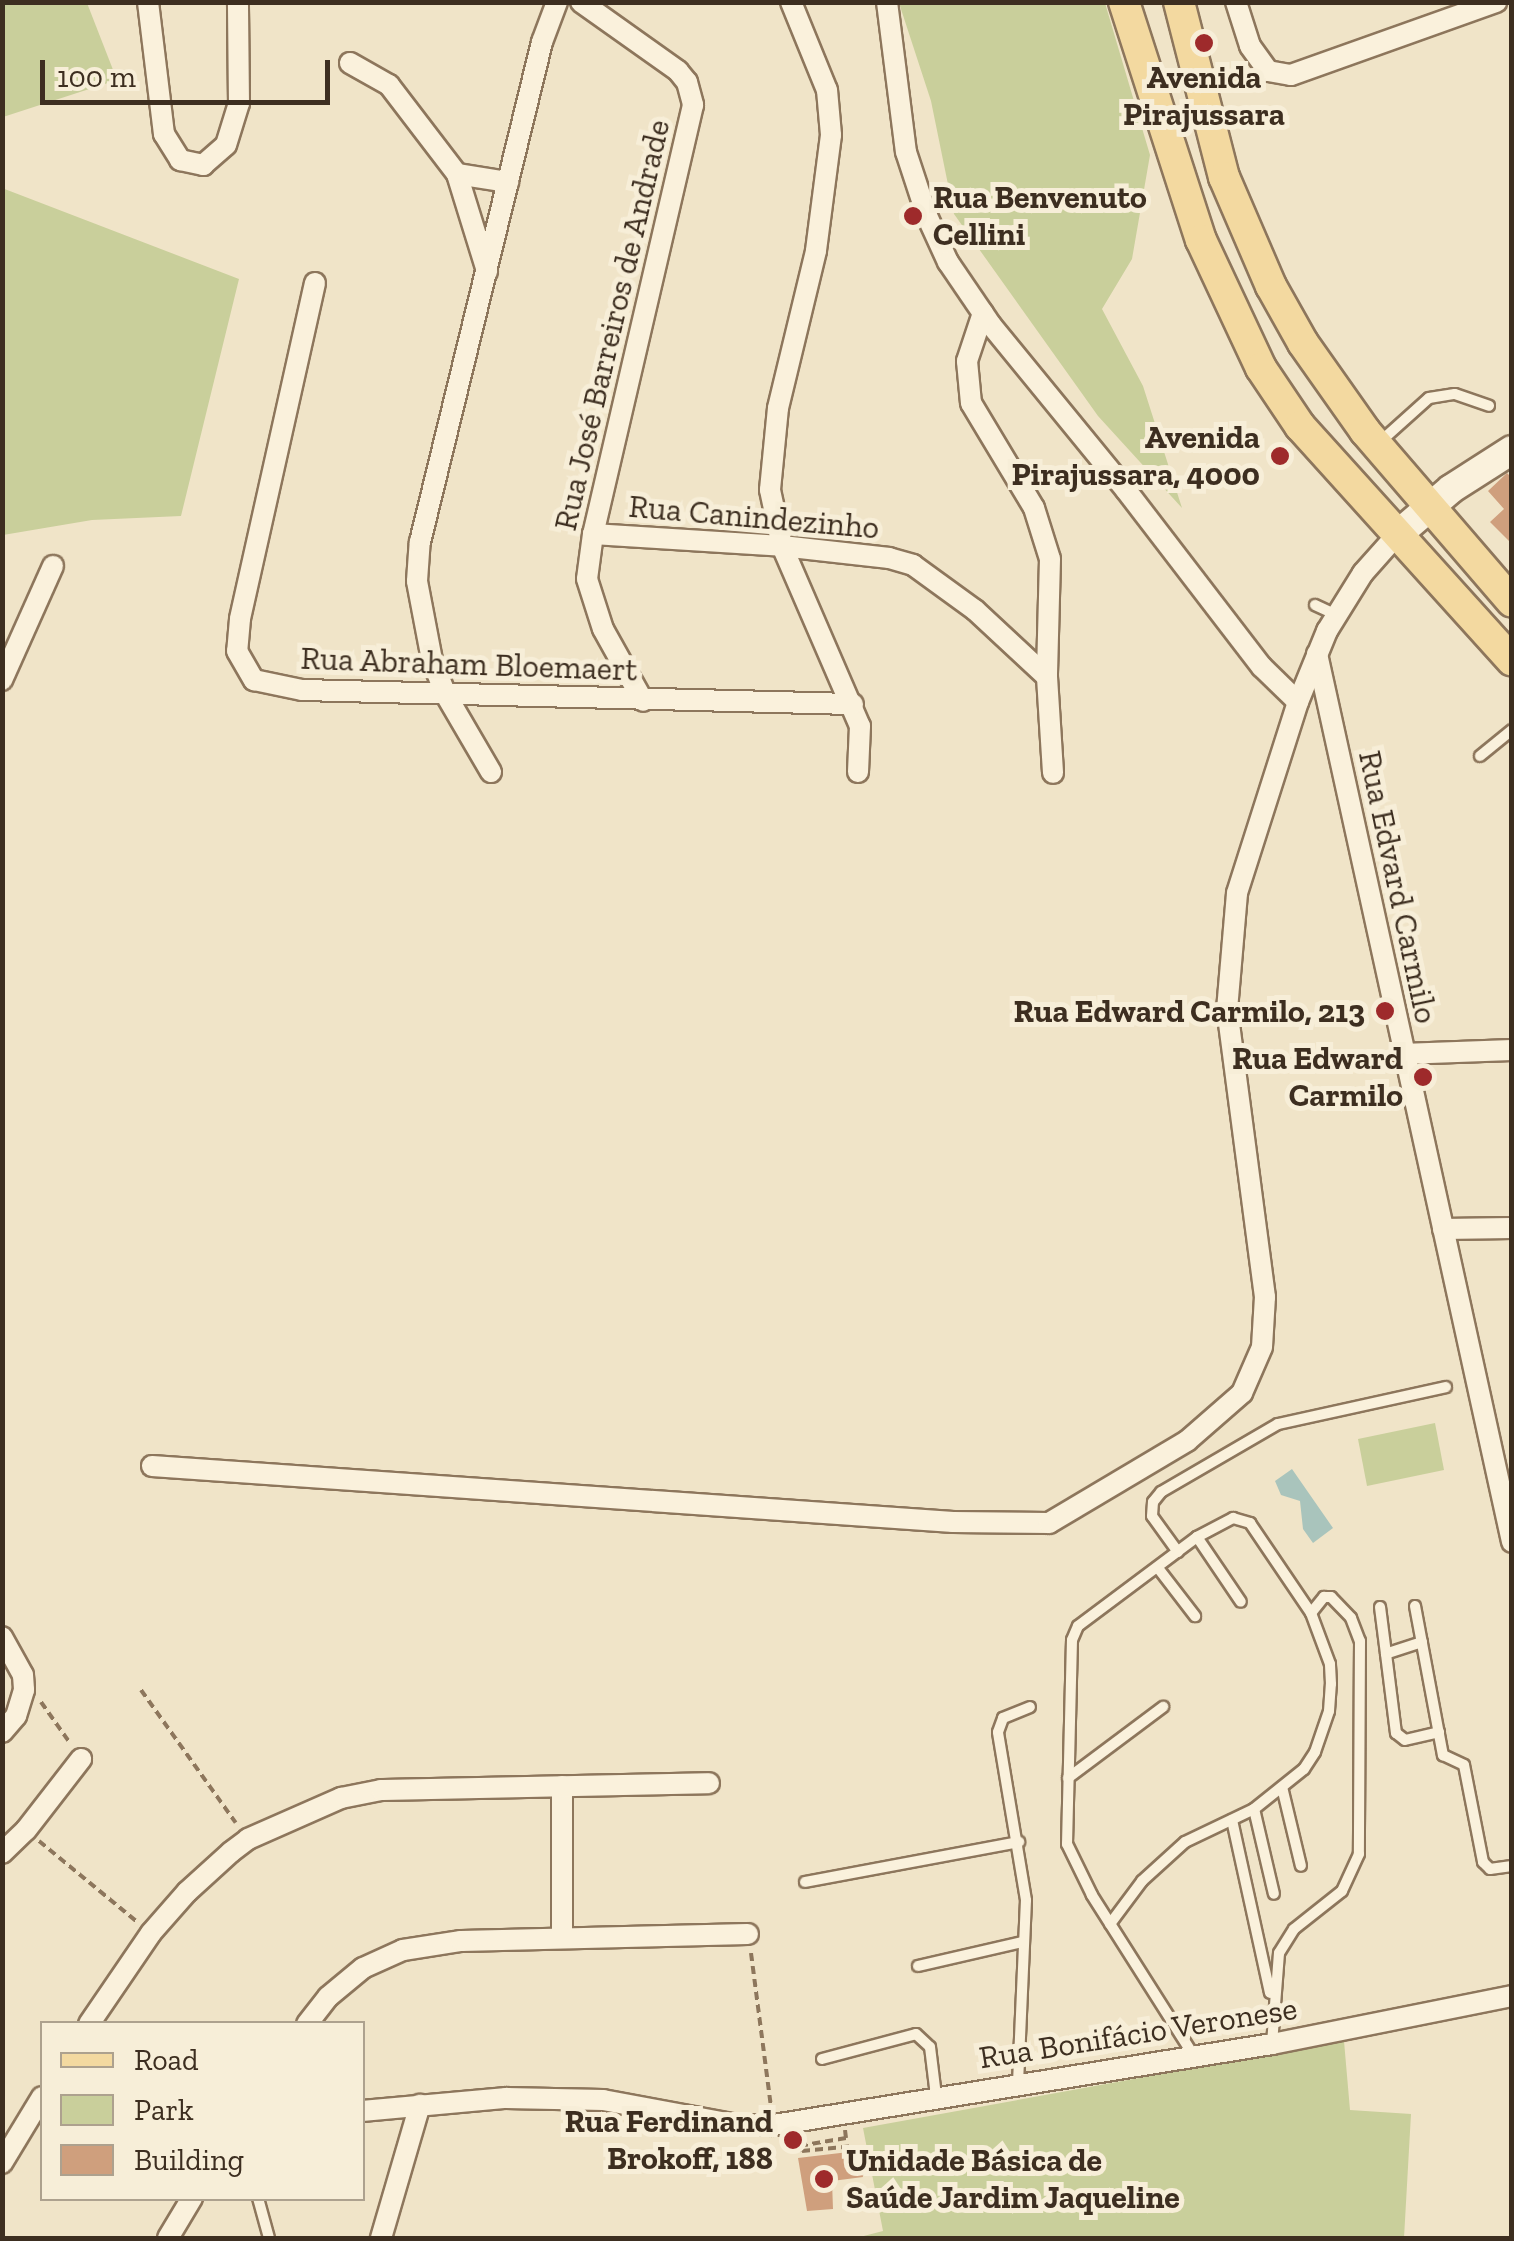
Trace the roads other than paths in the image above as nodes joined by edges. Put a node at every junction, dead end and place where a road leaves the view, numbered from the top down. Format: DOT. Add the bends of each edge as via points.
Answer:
graph roads {
  1 [pos="148,2"];
  2 [pos="238,2"];
  3 [pos="582,2"];
  4 [pos="791,2"];
  5 [pos="888,2"];
  6 [pos="1124,2"];
  7 [pos="1178,2"];
  8 [pos="1236,2"];
  9 [pos="1496,2"];
  10 [pos="552,4"];
  11 [pos="350,63"];
  12 [pos="457,174"];
  13 [pos="508,182"];
  14 [pos="486,271"];
  15 [pos="315,283"];
  16 [pos="983,313"];
  17 [pos="1490,406"];
  18 [pos="1377,444"];
  19 [pos="1512,450"];
  20 [pos="1430,506"];
  21 [pos="593,534"];
  22 [pos="1396,536"];
  23 [pos="782,546"];
  24 [pos="53,566"];
  25 [pos="1512,602"];
  26 [pos="1314,605"];
  27 [pos="1336,615"];
  28 [pos="1318,654"];
  29 [pos="1512,661"];
  30 [pos="1047,677"];
  31 [pos="2,680"];
  32 [pos="446,695"];
  33 [pos="644,701"];
  34 [pos="1298,702"];
  35 [pos="853,704"];
  36 [pos="1512,730"];
  37 [pos="1480,756"];
  38 [pos="491,772"];
  39 [pos="858,772"];
  40 [pos="1053,773"];
  41 [pos="1512,1050"];
  42 [pos="1402,1054"];
  43 [pos="1512,1228"];
  44 [pos="1443,1229"];
  45 [pos="1446,1387"];
  46 [pos="152,1466"];
  47 [pos="1196,1538"];
  48 [pos="1512,1542"];
  49 [pos="1178,1552"];
  50 [pos="1158,1568"];
  51 [pos="1240,1602"];
  52 [pos="1415,1606"];
  53 [pos="1380,1608"];
  54 [pos="1311,1613"];
  55 [pos="1195,1616"];
  56 [pos="2,1637"];
  57 [pos="1422,1642"];
  58 [pos="1386,1654"];
  59 [pos="1163,1706"];
  60 [pos="1030,1707"];
  61 [pos="2,1732"];
  62 [pos="1439,1732"];
  63 [pos="81,1759"];
  64 [pos="1068,1778"];
  65 [pos="709,1783"];
  66 [pos="562,1786"];
  67 [pos="1282,1787"];
  68 [pos="1254,1809"];
  69 [pos="1232,1820"];
  70 [pos="1019,1842"];
  71 [pos="2,1852"];
  72 [pos="1301,1866"];
  73 [pos="1512,1866"];
  74 [pos="805,1882"];
  75 [pos="1274,1894"];
  76 [pos="1110,1924"];
  77 [pos="748,1934"];
  78 [pos="562,1938"];
  79 [pos="1022,1942"];
  80 [pos="918,1966"];
  81 [pos="1512,1996"];
  82 [pos="1273,2004"];
  83 [pos="90,2021"];
  84 [pos="309,2021"];
  85 [pos="1272,2044"];
  86 [pos="1195,2057"];
  87 [pos="822,2059"];
  88 [pos="1018,2083"];
  89 [pos="936,2096"];
  90 [pos="40,2100"];
  91 [pos="420,2105"];
  92 [pos="365,2111"];
  93 [pos="2,2163"];
  94 [pos="190,2201"];
  95 [pos="259,2201"];
  96 [pos="168,2238"];
  97 [pos="269,2238"];
  98 [pos="381,2238"];
  1 -- 2 [label="street" via="164,134 180,160 202,165 226,145 239,104"];
  3 -- 21 [label="street, Rua José Barreiros de Andrade" via="678,71 692,106"];
  4 -- 23 [label="street" via="827,90 832,136 816,251 772,451 772,514"];
  5 -- 16 [label="street" via="906,152 948,262"];
  6 -- 22 [label="main road" via="1201,240 1261,368 1300,426"];
  7 -- 18 [label="main road" via="1224,177 1246,232 1303,343"];
  8 -- 9 [label="street" via="1250,46 1268,71 1292,75"];
  10 -- 13 [label="street"];
  11 -- 12 [label="street" via="388,85"];
  12 -- 13 [label="street"];
  12 -- 14 [label="street"];
  13 -- 14 [label="street"];
  14 -- 32 [label="street" via="420,542 422,616"];
  15 -- 32 [label="street, Rua Abraham Bloemaert" via="237,650 247,672 268,686"];
  16 -- 30 [label="street" via="966,376 983,430 1043,528 1050,559"];
  16 -- 34 [label="street" via="1262,667"];
  17 -- 18 [label="lane" via="1455,394 1428,398"];
  18 -- 20 [label="main road"];
  19 -- 20 [label="street"];
  20 -- 22 [label="street"];
  20 -- 25 [label="main road"];
  21 -- 23 [label="street, Rua Canindezinho"];
  21 -- 33 [label="street, Rua José Barreiros de Andrade" via="591,601"];
  22 -- 27 [label="street"];
  22 -- 29 [label="main road"];
  23 -- 30 [label="street, Rua Canindezinho" via="913,565 975,610"];
  23 -- 35 [label="street"];
  24 -- 31 [label="street"];
  26 -- 27 [label="lane"];
  27 -- 28 [label="street"];
  28 -- 34 [label="street"];
  28 -- 42 [label="street, Rua Edvard Carmilo"];
  30 -- 40 [label="street"];
  32 -- 33 [label="street, Rua Abraham Bloemaert"];
  32 -- 38 [label="street"];
  33 -- 35 [label="street, Rua Abraham Bloemaert"];
  34 -- 46 [label="street" via="1236,894 1227,1010 1264,1298 1262,1348 1242,1393 1187,1441 1048,1522 953,1522"];
  35 -- 39 [label="street" via="862,746"];
  36 -- 37 [label="lane"];
  41 -- 42 [label="street"];
  42 -- 44 [label="street, Rua Edvard Carmilo"];
  43 -- 44 [label="street"];
  44 -- 48 [label="street, Rua Edvard Carmilo"];
  45 -- 49 [label="lane" via="1278,1424 1161,1492 1152,1516"];
  47 -- 49 [label="lane"];
  47 -- 51 [label="lane"];
  47 -- 54 [label="lane" via="1225,1519 1250,1524"];
  49 -- 50 [label="lane"];
  50 -- 55 [label="lane"];
  50 -- 64 [label="lane" via="1074,1630"];
  52 -- 57 [label="lane"];
  53 -- 58 [label="lane"];
  54 -- 67 [label="lane" via="1330,1664 1329,1711 1316,1752"];
  54 -- 82 [label="lane" via="1331,1596 1360,1641 1359,1854 1342,1890 1285,1940"];
  56 -- 61 [label="street" via="23,1675 22,1703"];
  57 -- 58 [label="lane"];
  57 -- 62 [label="lane"];
  58 -- 62 [label="lane" via="1397,1736"];
  59 -- 64 [label="lane"];
  60 -- 70 [label="lane" via="1003,1718 998,1728"];
  62 -- 73 [label="lane" via="1445,1757 1464,1765 1483,1862 1490,1869"];
  63 -- 71 [label="street"];
  64 -- 76 [label="lane" via="1067,1844"];
  65 -- 66 [label="street"];
  66 -- 78 [label="street"];
  66 -- 83 [label="street" via="382,1790 340,1798 248,1839 151,1933"];
  67 -- 68 [label="lane"];
  67 -- 72 [label="lane"];
  68 -- 69 [label="lane"];
  68 -- 75 [label="lane"];
  69 -- 76 [label="lane" via="1185,1842 1142,1880"];
  69 -- 82 [label="lane"];
  70 -- 74 [label="lane"];
  70 -- 79 [label="lane" via="1026,1900"];
  76 -- 86 [label="lane"];
  77 -- 78 [label="street"];
  78 -- 84 [label="street" via="403,1950 363,1968"];
  79 -- 80 [label="lane"];
  79 -- 88 [label="lane"];
  81 -- 85 [label="street, Rua Bonifácio Veronese"];
  82 -- 85 [label="lane"];
  85 -- 86 [label="street, Rua Bonifácio Veronese"];
  86 -- 88 [label="street, Rua Bonifácio Veronese"];
  87 -- 89 [label="lane" via="922,2036 930,2047"];
  88 -- 89 [label="street, Rua Bonifácio Veronese"];
  89 -- 91 [label="street, Rua Bonifácio Veronese" via="774,2125 738,2125 603,2100"];
  90 -- 93 [label="street"];
  91 -- 92 [label="street, Rua Bonifácio Veronese"];
  91 -- 98 [label="street"];
  94 -- 96 [label="street"];
  95 -- 97 [label="lane"];
}
